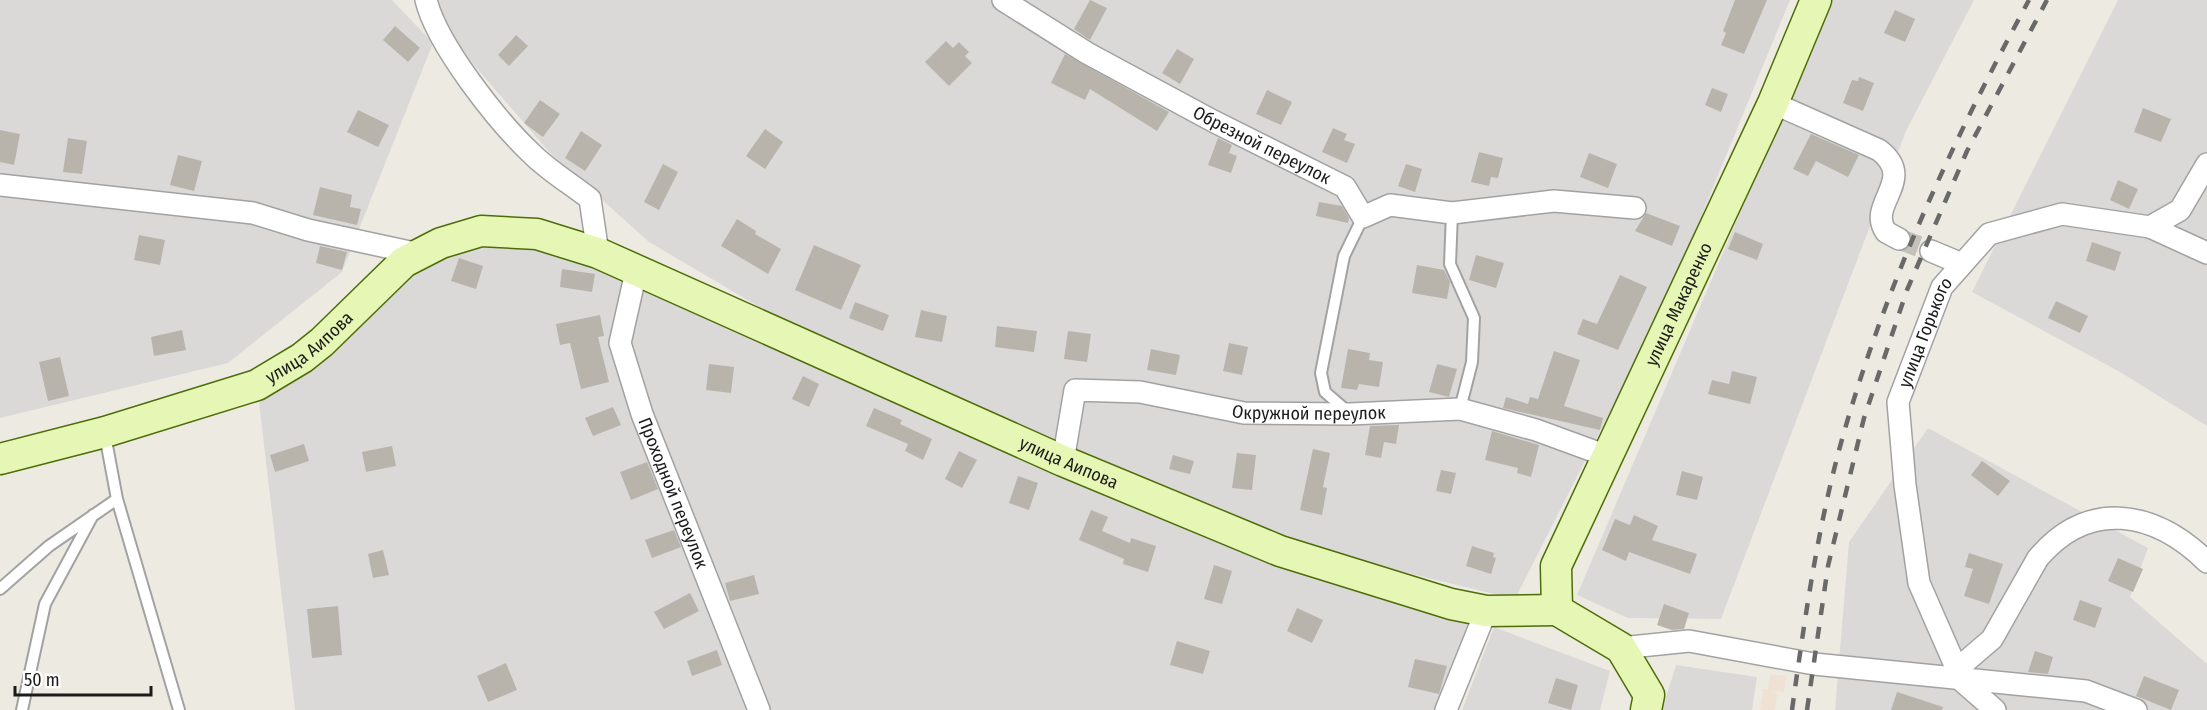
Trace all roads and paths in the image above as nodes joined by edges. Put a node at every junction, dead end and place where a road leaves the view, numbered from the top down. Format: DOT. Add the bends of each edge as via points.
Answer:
graph roads {
  1 [pos="426,0"];
  2 [pos="1003,0"];
  3 [pos="1816,0"];
  4 [pos="1773,103"];
  5 [pos="2207,164"];
  6 [pos="0,185"];
  7 [pos="1635,208"];
  8 [pos="1452,213"];
  9 [pos="1362,217"];
  10 [pos="2150,227"];
  11 [pos="1899,239"];
  12 [pos="1931,251"];
  13 [pos="598,253"];
  14 [pos="2207,253"];
  15 [pos="420,254"];
  16 [pos="1962,264"];
  17 [pos="636,272"];
  18 [pos="1460,409"];
  19 [pos="1350,414"];
  20 [pos="105,432"];
  21 [pos="1607,456"];
  22 [pos="0,459"];
  23 [pos="1063,461"];
  24 [pos="117,499"];
  25 [pos="93,515"];
  26 [pos="2207,561"];
  27 [pos="0,589"];
  28 [pos="1557,610"];
  29 [pos="1486,611"];
  30 [pos="1621,648"];
  31 [pos="1960,675"];
  32 [pos="22,710"];
  33 [pos="178,710"];
  34 [pos="759,710"];
  35 [pos="1446,710"];
  36 [pos="1646,710"];
  37 [pos="1995,710"];
  38 [pos="2136,710"];
  1 -- 13 [label="street" via="430,18 461,69 510,130 532,155 590,199"];
  2 -- 9 [label="street, Обрезной переулок" via="1108,64 1345,187"];
  3 -- 4 [label="street, улица Макаренко"];
  4 -- 11 [label="street" via="1889,158 1895,176 1881,220 1886,232"];
  4 -- 21 [label="street, улица Макаренко"];
  5 -- 10 [label="street" via="2180,210"];
  6 -- 15 [label="street" via="253,213 308,230"];
  7 -- 8 [label="street" via="1554,201"];
  8 -- 9 [label="street" via="1390,205"];
  8 -- 18 [label="lane" via="1450,264 1474,318 1472,362"];
  9 -- 19 [label="lane" via="1344,256 1321,373 1325,392"];
  10 -- 14 [label="street, улица Горького"];
  10 -- 16 [label="street, улица Горького" via="2062,214 1989,234"];
  12 -- 16 [label="street"];
  13 -- 15 [label="street, улица Аипова" via="537,234 481,231"];
  13 -- 17 [label="street, улица Аипова"];
  15 -- 20 [label="street, улица Аипова" via="404,262 302,358 257,385"];
  16 -- 31 [label="street, улица Горького" via="1942,287 1898,402 1919,583"];
  17 -- 23 [label="street, улица Аипова"];
  17 -- 34 [label="street, Проходной переулок" via="620,343 642,414"];
  18 -- 19 [label="street, Окружной переулок"];
  18 -- 21 [label="street, Окружной переулок" via="1536,430"];
  19 -- 23 [label="street, Окружной переулок" via="1244,413 1140,392 1075,390"];
  20 -- 22 [label="street, улица Аипова"];
  20 -- 24 [label="lane"];
  21 -- 28 [label="street, улица Макаренко" via="1556,566"];
  23 -- 29 [label="street, улица Аипова" via="1280,551 1384,585"];
  24 -- 25 [label="lane"];
  24 -- 33 [label="lane"];
  25 -- 27 [label="lane" via="49,546"];
  25 -- 32 [label="lane" via="45,604"];
  26 -- 31 [label="street" via="2186,541 2140,521 2108,517 2084,523 2060,536 2038,558 1992,639"];
  28 -- 29 [label="street, улица Аипова"];
  28 -- 30 [label="street"];
  29 -- 35 [label="street"];
  30 -- 31 [label="street" via="1689,641 1814,664"];
  30 -- 36 [label="street" via="1649,695"];
  31 -- 37 [label="street, улица Горького"];
  31 -- 38 [label="street" via="2086,691"];
}
